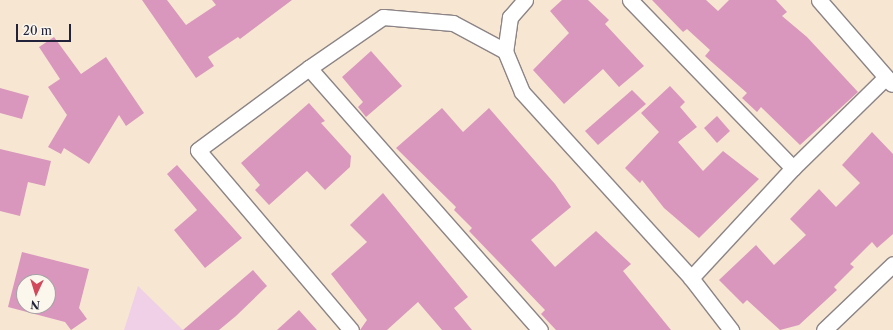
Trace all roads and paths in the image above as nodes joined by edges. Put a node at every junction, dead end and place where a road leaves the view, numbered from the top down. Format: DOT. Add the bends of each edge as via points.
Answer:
graph roads {
  1 [pos="525,0"];
  2 [pos="630,0"];
  3 [pos="819,0"];
  4 [pos="505,51"];
  5 [pos="309,68"];
  6 [pos="890,81"];
  7 [pos="793,168"];
  8 [pos="893,264"];
  9 [pos="691,278"];
  10 [pos="351,330"];
  11 [pos="540,330"];
  12 [pos="731,330"];
  13 [pos="824,330"];
  1 -- 4 [label="street" via="510,17"];
  2 -- 7 [label="street"];
  3 -- 6 [label="street"];
  4 -- 5 [label="street" via="453,23 382,16"];
  4 -- 9 [label="street" via="522,92"];
  5 -- 10 [label="street" via="198,150"];
  5 -- 11 [label="street"];
  6 -- 7 [label="street"];
  7 -- 9 [label="street"];
  8 -- 13 [label="street"];
  9 -- 12 [label="street"];
}
